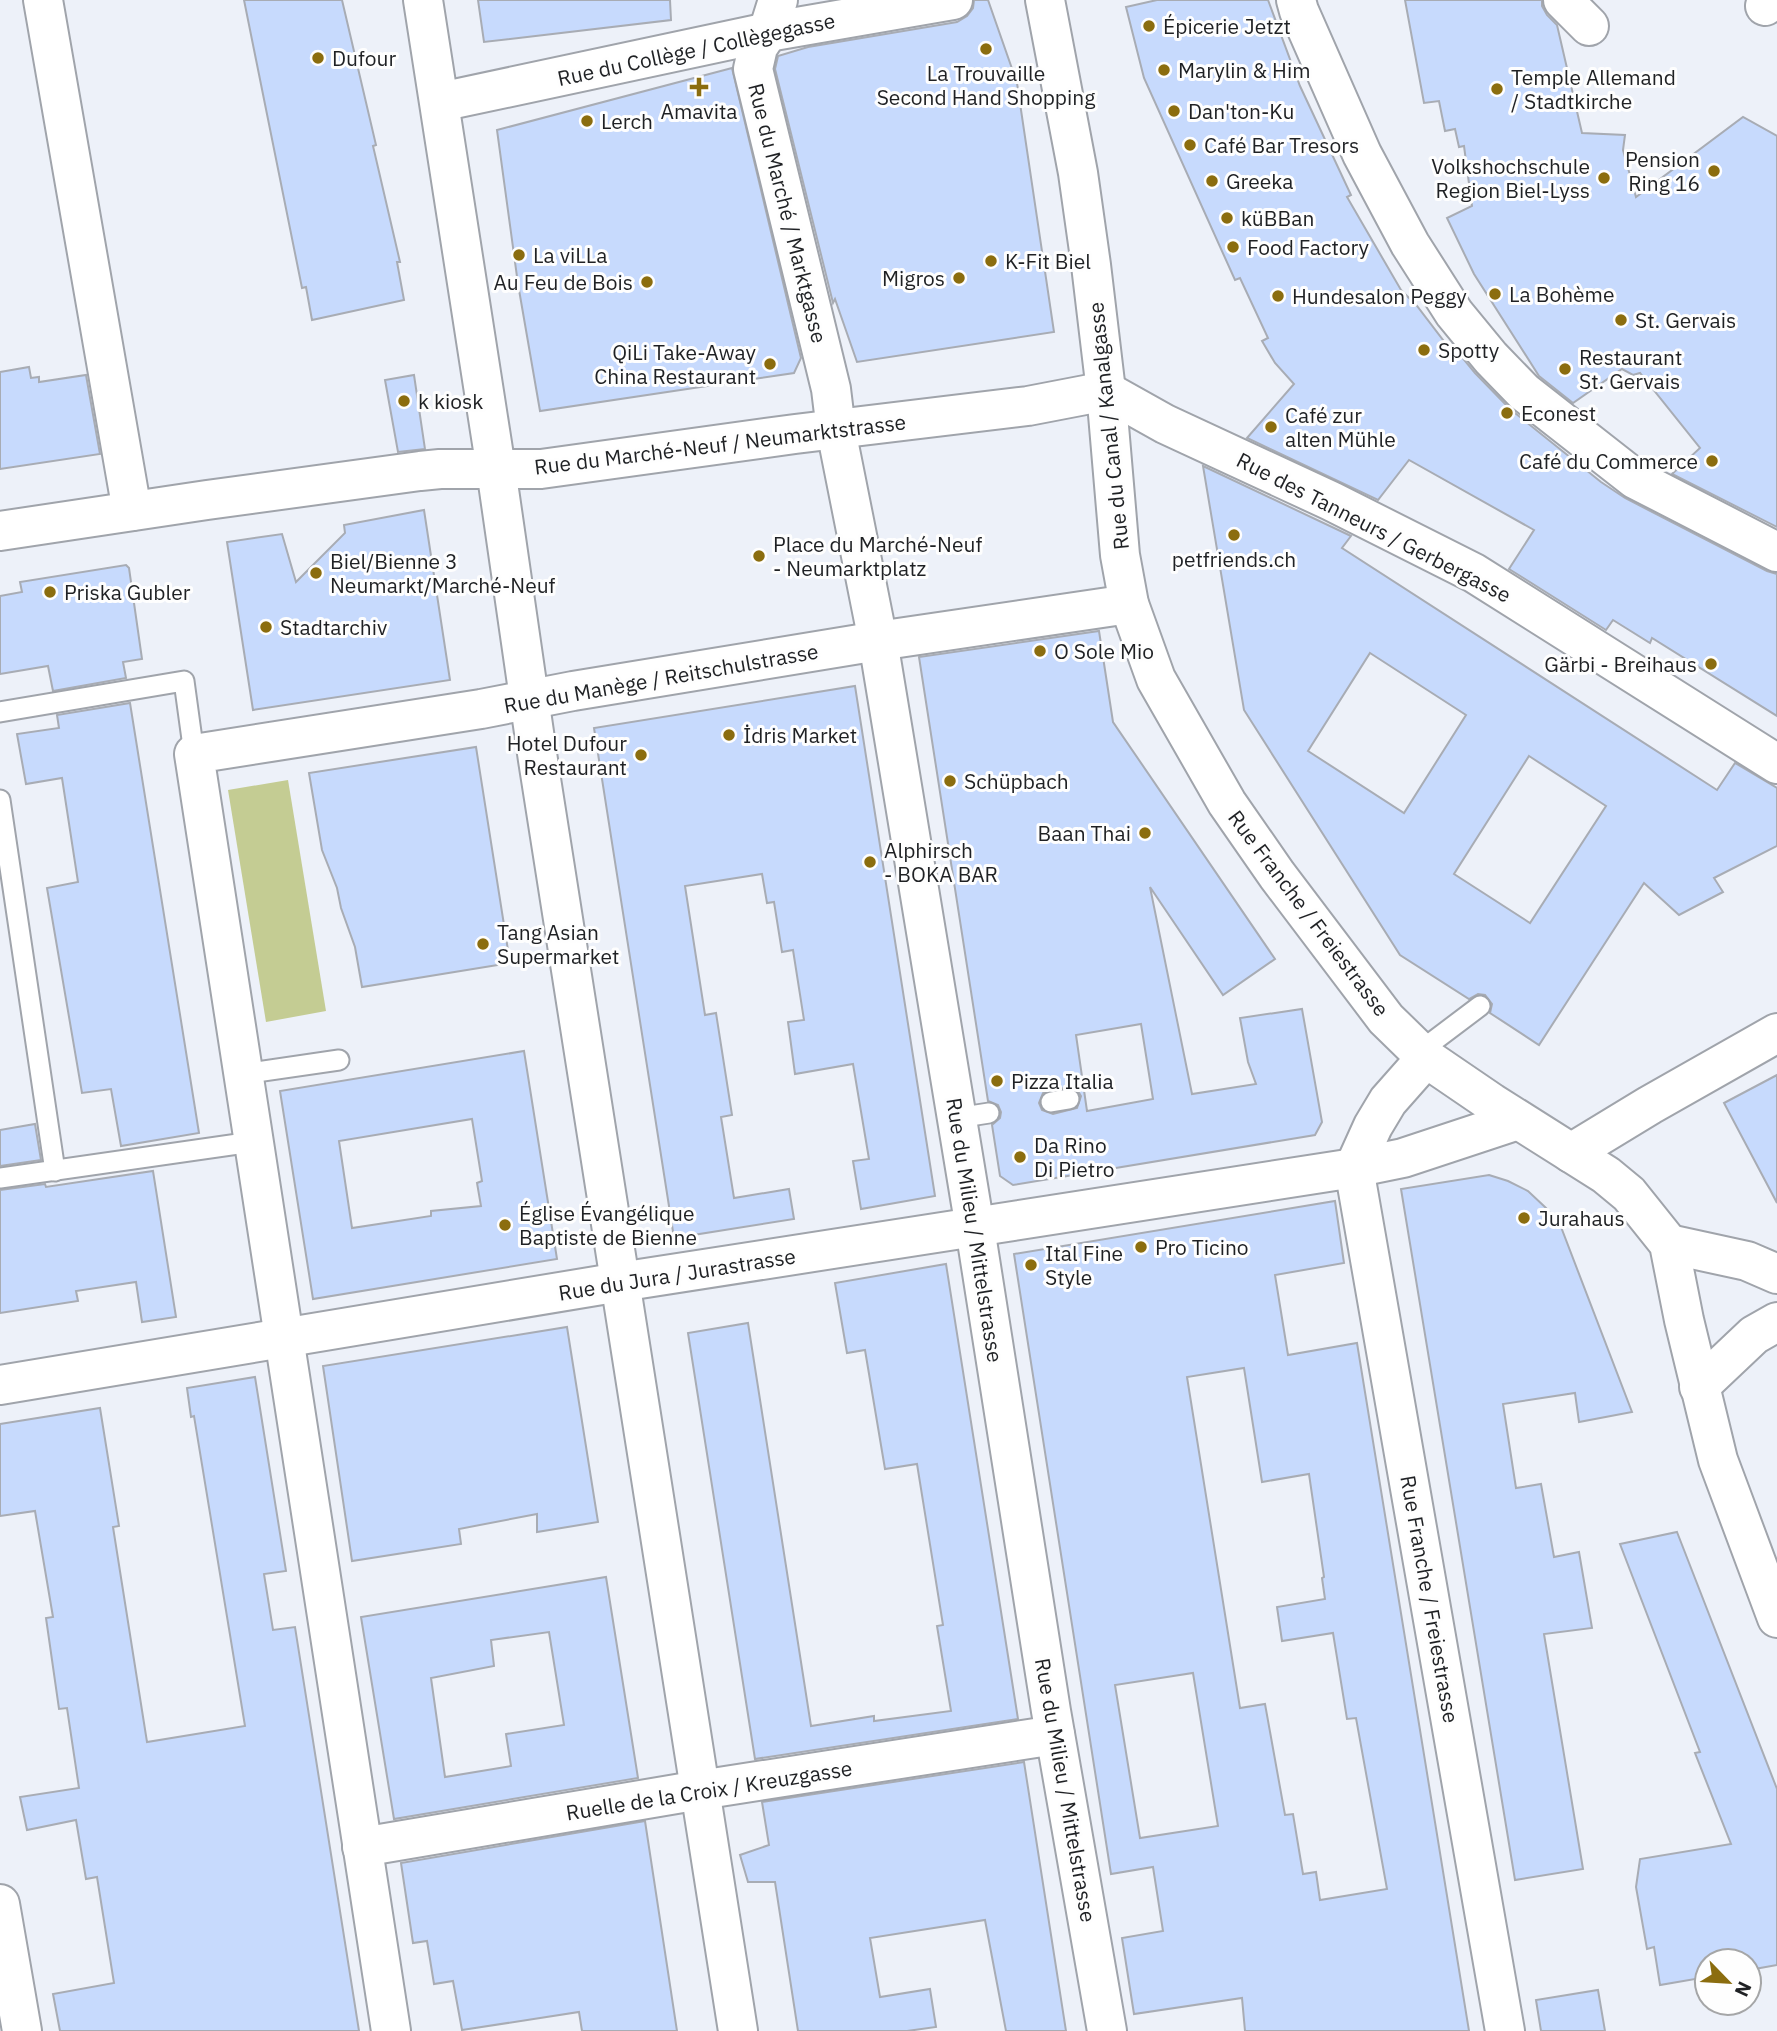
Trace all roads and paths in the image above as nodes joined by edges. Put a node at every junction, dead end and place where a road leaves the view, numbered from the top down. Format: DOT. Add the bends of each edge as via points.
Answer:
graph roads {
  1 [pos="43,0"];
  2 [pos="423,0"];
  3 [pos="953,0"];
  4 [pos="1045,0"];
  5 [pos="1296,0"];
  6 [pos="773,16"];
  7 [pos="456,99"];
  8 [pos="1106,391"];
  9 [pos="836,430"];
  10 [pos="496,469"];
  11 [pos="132,511"];
  12 [pos="0,531"];
  13 [pos="1777,552"];
  14 [pos="1129,604"];
  15 [pos="878,641"];
  16 [pos="529,700"];
  17 [pos="0,712"];
  18 [pos="194,754"];
  19 [pos="1777,764"];
  20 [pos="0,800"];
  21 [pos="1480,1006"];
  22 [pos="1777,1032"];
  23 [pos="1423,1055"];
  24 [pos="340,1060"];
  25 [pos="243,1074"];
  26 [pos="1518,1120"];
  27 [pos="252,1142"];
  28 [pos="1571,1153"];
  29 [pos="1354,1168"];
  30 [pos="55,1171"];
  31 [pos="0,1178"];
  32 [pos="975,1228"];
  33 [pos="1669,1244"];
  34 [pos="1777,1274"];
  35 [pos="620,1282"];
  36 [pos="1777,1322"];
  37 [pos="285,1338"];
  38 [pos="0,1385"];
  39 [pos="1699,1387"];
  40 [pos="1777,1618"];
  41 [pos="1055,1735"];
  42 [pos="700,1790"];
  43 [pos="362,1847"];
  44 [pos="0,1904"];
  45 [pos="22,2031"];
  46 [pos="391,2031"];
  47 [pos="738,2031"];
  48 [pos="1107,2031"];
  49 [pos="1505,2031"];
  1 -- 11 [label="street"];
  2 -- 7 [label="street"];
  3 -- 6 [label="street, Rue du Collège / Collègegasse"];
  4 -- 8 [label="street, Rue du Canal / Kanalgasse" via="1078,173"];
  5 -- 13 [label="street" via="1362,154 1404,235 1454,313 1491,358 1524,392 1635,479"];
  6 -- 7 [label="street, Rue du Collège / Collègegasse"];
  6 -- 9 [label="street, Rue du Marché / Marktgasse" via="753,69 831,389"];
  7 -- 10 [label="street"];
  8 -- 9 [label="street, Rue du Marché-Neuf / Neumarktstrasse" via="1028,406"];
  8 -- 14 [label="street, Rue du Canal / Kanalgasse" via="1120,555"];
  8 -- 19 [label="street, Rue des Tanneurs / Gerbergasse" via="1474,573"];
  9 -- 10 [label="street, Rue du Marché-Neuf / Neumarktstrasse" via="541,469"];
  9 -- 15 [label="street, Rue du Milieu / Mittelstrasse"];
  10 -- 11 [label="street, Rue du Marché-Neuf / Neumarktstrasse" via="420,471"];
  10 -- 16 [label="street"];
  11 -- 12 [label="street, Rue du Marché-Neuf / Neumarktstrasse"];
  14 -- 15 [label="street, Rue du Manège / Reitschulstrasse"];
  14 -- 23 [label="street, Rue Franche / Freiestrasse" via="1156,679 1227,803 1373,1004"];
  15 -- 16 [label="street, Rue du Manège / Reitschulstrasse"];
  15 -- 32 [label="street, Rue du Milieu / Mittelstrasse" via="973,1116"];
  16 -- 18 [label="street, Rue du Manège / Reitschulstrasse"];
  16 -- 35 [label="street"];
  17 -- 18 [label="lane" via="184,681"];
  18 -- 25 [label="street"];
  20 -- 30 [label="lane"];
  21 -- 23 [label="lane"];
  22 -- 28 [label="street"];
  23 -- 26 [label="street, Rue Franche / Freiestrasse"];
  23 -- 29 [label="street" via="1388,1101"];
  24 -- 25 [label="lane"];
  25 -- 27 [label="street"];
  26 -- 28 [label="street, Rue Franche / Freiestrasse"];
  26 -- 29 [label="street, Rue du Jura / Jurastrasse" via="1403,1158"];
  27 -- 30 [label="lane"];
  27 -- 37 [label="street"];
  28 -- 33 [label="street, Rue Franche / Freiestrasse" via="1629,1194"];
  29 -- 32 [label="street, Rue du Jura / Jurastrasse"];
  29 -- 49 [label="street, Rue Franche / Freiestrasse"];
  30 -- 31 [label="lane"];
  32 -- 35 [label="street, Rue du Jura / Jurastrasse"];
  32 -- 41 [label="street, Rue du Milieu / Mittelstrasse"];
  33 -- 34 [label="street" via="1747,1261"];
  33 -- 39 [label="street"];
  35 -- 37 [label="street, Rue du Jura / Jurastrasse"];
  35 -- 42 [label="street"];
  36 -- 39 [label="street" via="1754,1335"];
  37 -- 38 [label="street, Rue du Jura / Jurastrasse"];
  37 -- 43 [label="street"];
  39 -- 40 [label="street" via="1718,1460"];
  41 -- 42 [label="street, Ruelle de la Croix / Kreuzgasse"];
  41 -- 48 [label="street, Rue du Milieu / Mittelstrasse"];
  42 -- 43 [label="street, Ruelle de la Croix / Kreuzgasse"];
  42 -- 47 [label="street"];
  43 -- 46 [label="street"];
  44 -- 45 [label="street"];
}
